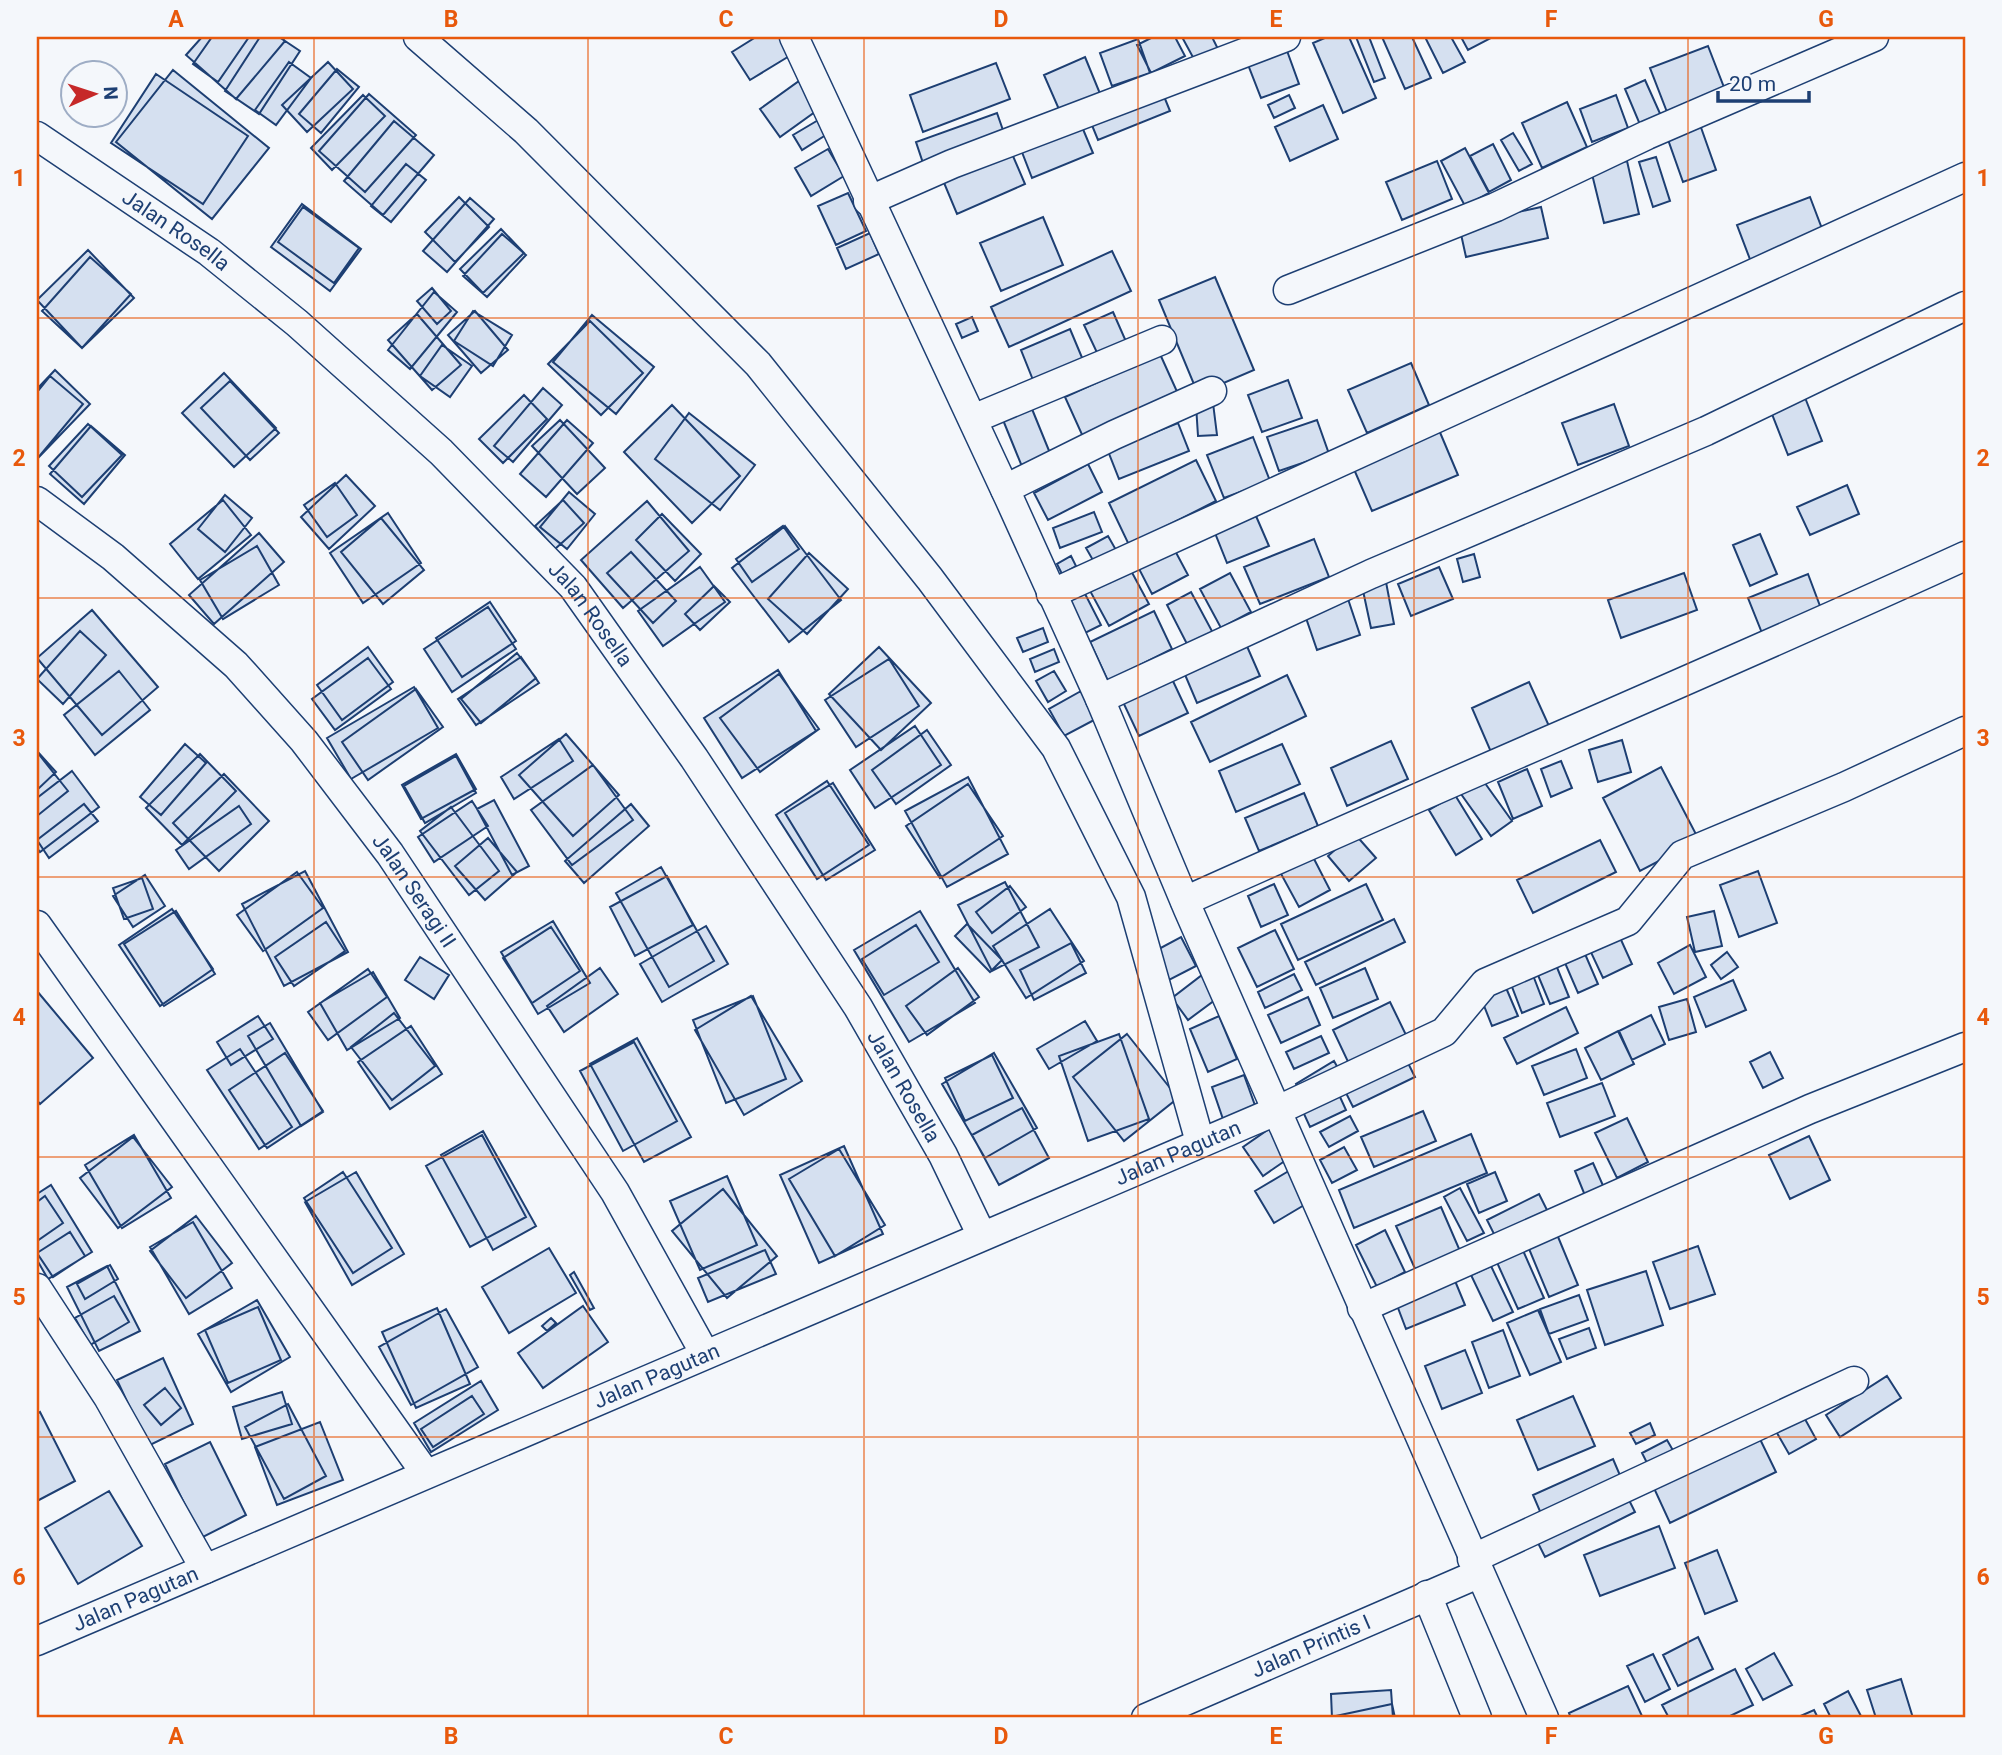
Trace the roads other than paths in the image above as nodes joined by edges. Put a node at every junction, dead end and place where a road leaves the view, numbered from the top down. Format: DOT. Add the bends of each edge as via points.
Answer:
graph roads {
  1 [pos="418,37"];
  2 [pos="793,37"];
  3 [pos="1286,37"];
  4 [pos="1874,37"];
  5 [pos="37,136"];
  6 [pos="1965,177"];
  7 [pos="868,201"];
  8 [pos="1288,289"];
  9 [pos="1965,306"];
  10 [pos="1162,340"];
  11 [pos="1212,391"];
  12 [pos="973,419"];
  13 [pos="1006,489"];
  14 [pos="37,501"];
  15 [pos="1965,556"];
  16 [pos="1051,594"];
  17 [pos="1100,699"];
  18 [pos="1965,731"];
  19 [pos="1185,901"];
  20 [pos="37,925"];
  21 [pos="1965,1047"];
  22 [pos="1276,1111"];
  23 [pos="1200,1142"];
  24 [pos="982,1236"];
  25 [pos="37,1288"];
  26 [pos="1362,1308"];
  27 [pos="705,1354"];
  28 [pos="1854,1381"];
  29 [pos="426,1474"];
  30 [pos="1475,1567"];
  31 [pos="205,1569"];
  32 [pos="1427,1595"];
  33 [pos="37,1641"];
  34 [pos="1177,1712"];
  35 [pos="1146,1718"];
  36 [pos="1477,1718"];
  37 [pos="1544,1718"];
  1 -- 23 [label="street" via="526,131 758,364 930,579 1056,748 1131,897"];
  2 -- 7 [label="street"];
  3 -- 7 [label="street" via="952,164"];
  4 -- 8 [label="street" via="1647,135 1496,207"];
  5 -- 24 [label="street, Jalan Rosella" via="209,252 297,323 441,452 573,587 694,758 858,1007 943,1155"];
  6 -- 16 [label="street"];
  7 -- 12 [label="street"];
  9 -- 17 [label="street" via="1706,431 1371,574"];
  10 -- 12 [label="street"];
  11 -- 13 [label="street"];
  12 -- 13 [label="street"];
  13 -- 16 [label="street"];
  14 -- 27 [label="street, Jalan Seragi II" via="113,558 236,665 304,741 390,854 615,1192"];
  15 -- 19 [label="street"];
  16 -- 17 [label="street"];
  17 -- 19 [label="street"];
  18 -- 22 [label="street, Jalan Pagutan" via="1682,855 1628,921 1490,980 1475,991 1448,1030"];
  19 -- 22 [label="street"];
  20 -- 29 [label="street"];
  21 -- 26 [label="street" via="1810,1109"];
  22 -- 23 [label="street, Jalan Pagutan"];
  22 -- 26 [label="street"];
  23 -- 24 [label="street, Jalan Pagutan"];
  24 -- 27 [label="street, Jalan Pagutan"];
  25 -- 31 [label="street" via="108,1397"];
  26 -- 30 [label="street"];
  27 -- 29 [label="street, Jalan Pagutan"];
  28 -- 30 [label="street, Jalan Printis I"];
  29 -- 31 [label="street, Jalan Pagutan"];
  30 -- 32 [label="street, Jalan Printis I"];
  30 -- 37 [label="street"];
  31 -- 33 [label="street, Jalan Pagutan"];
  32 -- 34 [label="street, Jalan Printis I"];
  32 -- 36 [label="street"];
  34 -- 35 [label="street, Jalan Printis I"];
}
